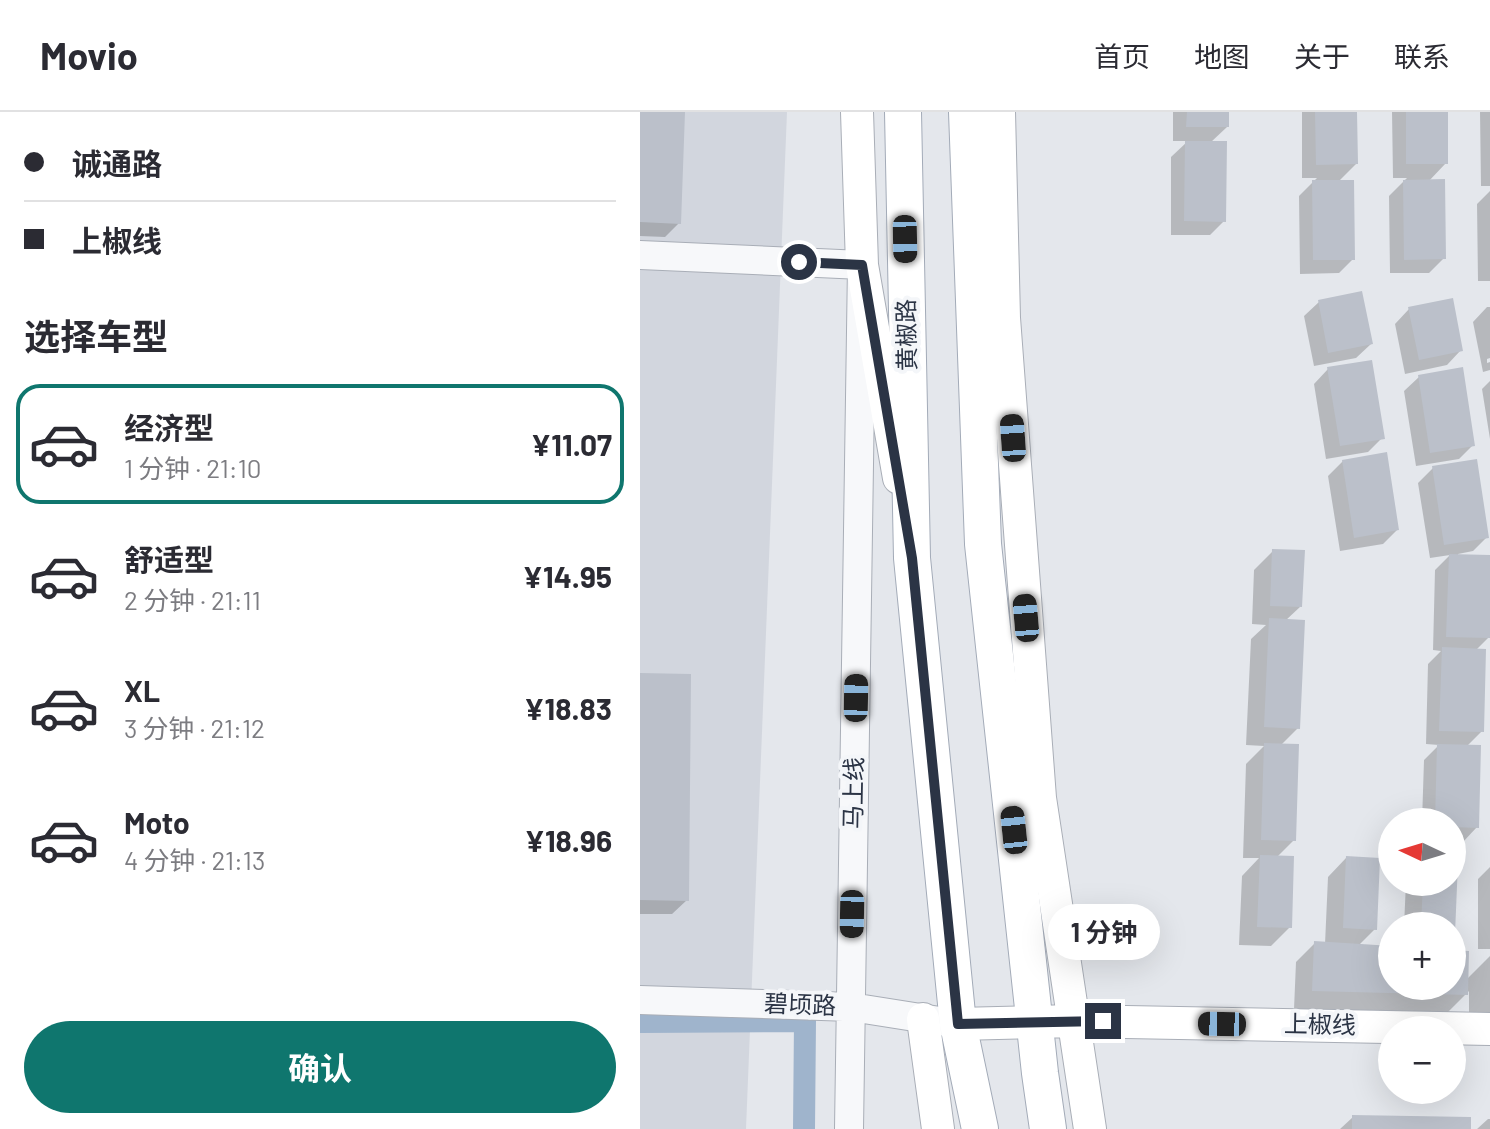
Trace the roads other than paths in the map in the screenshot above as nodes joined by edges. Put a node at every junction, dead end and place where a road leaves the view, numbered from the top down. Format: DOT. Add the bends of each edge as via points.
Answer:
graph roads {
  1 [pos="857,112"];
  2 [pos="903,112"];
  3 [pos="967,112"];
  4 [pos="999,112"];
  5 [pos="640,255"];
  6 [pos="862,265"];
  7 [pos="912,558"];
  8 [pos="640,1000"];
  9 [pos="851,1007"];
  10 [pos="923,1019"];
  11 [pos="1034,1021"];
  12 [pos="1073,1021"];
  13 [pos="958,1024"];
  14 [pos="1490,1029"];
  15 [pos="849,1129"];
  16 [pos="938,1129"];
  17 [pos="980,1129"];
  18 [pos="1048,1129"];
  19 [pos="1090,1129"];
  1 -- 6 [label="main road"];
  2 -- 7 [label="main road, 黄椒路"];
  3 -- 11 [label="main road" via="983,544"];
  4 -- 12 [label="main road" via="1004,318 1040,798"];
  5 -- 6 [label="street"];
  6 -- 7 [label="main road"];
  6 -- 9 [label="street, 马上线"];
  7 -- 13 [label="main road, 黄椒路"];
  8 -- 9 [label="street, 碧顷路"];
  9 -- 10 [label="street, 碧顷路"];
  9 -- 15 [label="street, 马上线"];
  10 -- 13 [label="street, 碧顷路"];
  10 -- 16 [label="main road"];
  11 -- 12 [label="main road, 上椒线"];
  11 -- 13 [label="main road, 上椒线"];
  11 -- 18 [label="main road"];
  12 -- 14 [label="main road, 上椒线"];
  12 -- 19 [label="main road"];
  13 -- 17 [label="main road, 黄椒路"];
}
